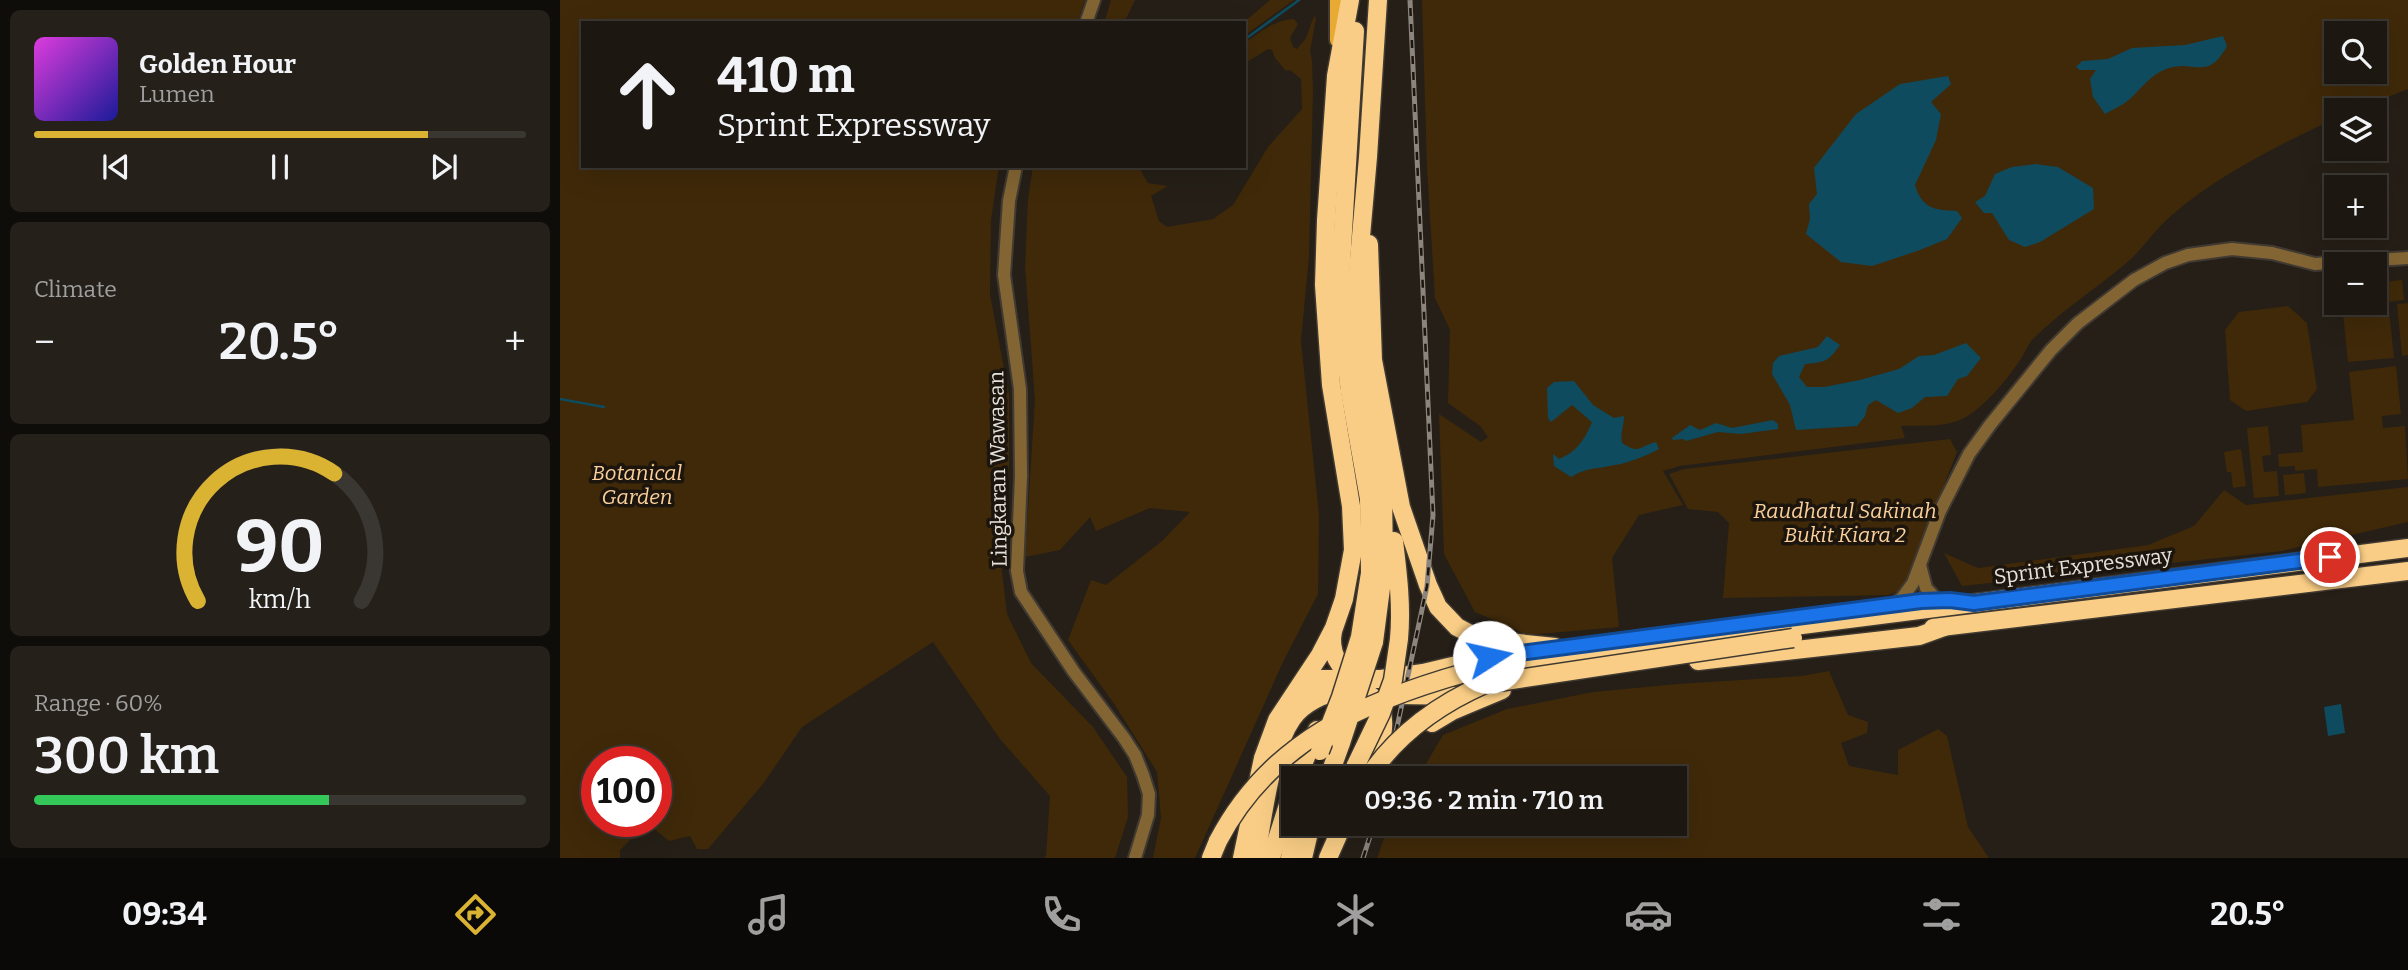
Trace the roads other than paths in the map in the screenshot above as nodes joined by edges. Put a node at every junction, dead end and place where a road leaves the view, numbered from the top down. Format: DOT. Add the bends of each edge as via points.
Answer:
graph roads {
  1 [pos="1094,0"];
  2 [pos="1337,0"];
  3 [pos="1350,0"];
  4 [pos="1357,0"];
  5 [pos="1378,0"];
  6 [pos="1087,21"];
  7 [pos="1336,76"];
  8 [pos="1368,157"];
  9 [pos="1016,168"];
  10 [pos="2408,258"];
  11 [pos="1339,298"];
  12 [pos="1330,369"];
  13 [pos="1343,413"];
  14 [pos="1382,490"];
  15 [pos="2408,538"];
  16 [pos="2408,548"];
  17 [pos="2330,557"];
  18 [pos="1920,564"];
  19 [pos="2408,571"];
  20 [pos="2349,578"];
  21 [pos="2408,578"];
  22 [pos="1938,601"];
  23 [pos="1974,603"];
  24 [pos="1893,605"];
  25 [pos="1944,627"];
  26 [pos="1334,628"];
  27 [pos="1794,632"];
  28 [pos="1361,640"];
  29 [pos="1555,648"];
  30 [pos="1466,662"];
  31 [pos="1354,678"];
  32 [pos="1502,690"];
  33 [pos="1466,696"];
  34 [pos="1277,720"];
  35 [pos="1302,766"];
  36 [pos="1315,766"];
  37 [pos="1333,766"];
  38 [pos="1356,766"];
  39 [pos="1370,766"];
  40 [pos="1376,766"];
  41 [pos="1387,766"];
  42 [pos="1281,813"];
  43 [pos="1295,836"];
  44 [pos="1308,836"];
  45 [pos="1327,836"];
  46 [pos="1339,836"];
  47 [pos="1347,836"];
  48 [pos="1261,854"];
  49 [pos="1135,858"];
  50 [pos="1211,858"];
  51 [pos="1242,858"];
  52 [pos="1290,858"];
  53 [pos="1303,858"];
  54 [pos="1320,858"];
  55 [pos="1329,858"];
  56 [pos="1339,858"];
  1 -- 6 [label="street"];
  2 -- 7 [label="main road"];
  3 -- 7 [label="highway"];
  4 -- 11 [label="highway"];
  5 -- 8 [label="highway"];
  7 -- 12 [label="highway" via="1324,285"];
  8 -- 14 [label="highway" via="1355,305 1363,386"];
  8 -- 29 [label="highway" via="1373,360 1401,507 1428,585 1438,607 1457,626 1480,639"];
  9 -- 49 [label="street, Lingkaran Wawasan" via="1004,275 1020,389 1017,571 1021,592 1139,765 1149,794"];
  10 -- 18 [label="street" via="2315,264 2272,253 2203,251 2165,263 2134,280 2060,341 1990,425 1969,454 1940,511"];
  11 -- 13 [label="highway" via="1336,325"];
  11 -- 28 [label="highway" via="1369,499 1370,573"];
  12 -- 13 [label="highway"];
  12 -- 26 [label="highway" via="1351,506 1353,550"];
  13 -- 28 [label="highway" via="1360,522 1357,595"];
  14 -- 28 [label="highway" via="1380,613"];
  14 -- 38 [label="highway, bridge" via="1400,587 1399,639 1393,680"];
  15 -- 17 [label="highway"];
  16 -- 17 [label="highway, Sprint Expressway"];
  17 -- 23 [label="highway, Sprint Expressway"];
  18 -- 22 [label="street" via="1926,588"];
  18 -- 24 [label="street" via="1907,592"];
  19 -- 20 [label="highway, Sprint Expressway"];
  20 -- 21 [label="highway"];
  20 -- 25 [label="highway, Sprint Expressway"];
  22 -- 23 [label="highway"];
  22 -- 24 [label="highway"];
  23 -- 27 [label="highway, Sprint Expressway"];
  24 -- 29 [label="highway"];
  25 -- 27 [label="highway, Sprint Expressway"];
  25 -- 32 [label="highway" via="1919,636 1746,654"];
  26 -- 31 [label="highway" via="1331,646 1336,659"];
  26 -- 34 [label="highway"];
  27 -- 40 [label="highway, bridge" via="1485,684 1459,695 1412,728"];
  27 -- 50 [label="highway, Sprint Expressway, bridge" via="1520,663 1423,685 1340,720 1298,747 1247,794"];
  28 -- 35 [label="highway"];
  28 -- 36 [label="highway, bridge"];
  28 -- 37 [label="highway, bridge"];
  29 -- 30 [label="highway"];
  30 -- 31 [label="highway" via="1381,679"];
  30 -- 33 [label="highway" via="1450,676 1454,688"];
  31 -- 33 [label="highway" via="1393,694"];
  31 -- 34 [label="highway" via="1320,679 1304,687"];
  32 -- 33 [label="highway"];
  32 -- 41 [label="highway" via="1426,727"];
  34 -- 51 [label="highway" via="1263,758"];
  39 -- 48 [label="highway" via="1384,721 1381,707 1370,695 1331,692 1305,703 1282,738 1272,772"];
  42 -- 48 [label="highway"];
  43 -- 52 [label="highway"];
  44 -- 53 [label="highway"];
  45 -- 54 [label="highway"];
  46 -- 55 [label="highway"];
  47 -- 56 [label="highway"];
}
